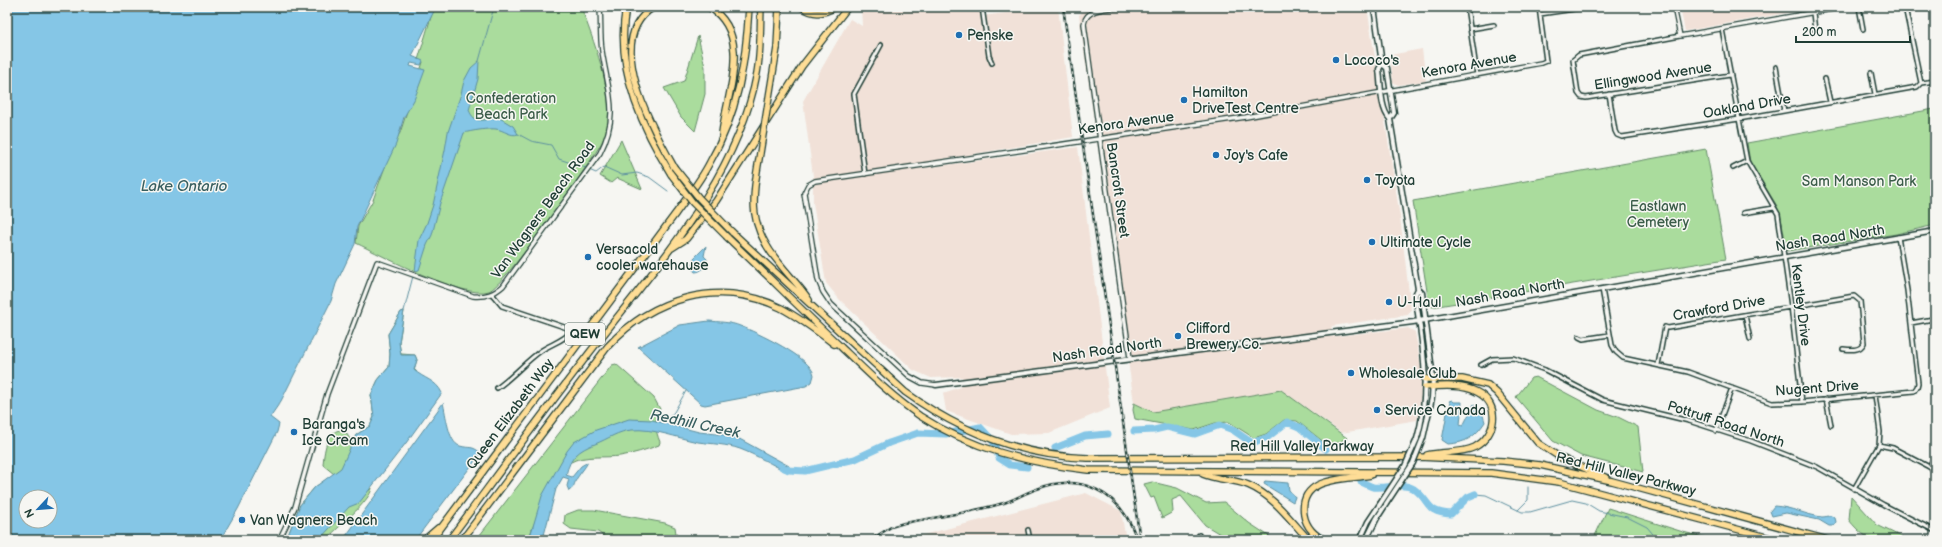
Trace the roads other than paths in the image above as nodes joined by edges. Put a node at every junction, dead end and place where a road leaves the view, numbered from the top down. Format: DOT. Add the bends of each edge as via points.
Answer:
graph roads {
  1 [pos="600,7"];
  2 [pos="626,7"];
  3 [pos="654,7"];
  4 [pos="709,7"];
  5 [pos="749,7"];
  6 [pos="761,7"];
  7 [pos="779,7"];
  8 [pos="802,7"];
  9 [pos="835,7"];
  10 [pos="848,7"];
  11 [pos="982,7"];
  12 [pos="1123,7"];
  13 [pos="1374,7"];
  14 [pos="1467,7"];
  15 [pos="1539,7"];
  16 [pos="1588,7"];
  17 [pos="1674,7"];
  18 [pos="1844,7"];
  19 [pos="1859,7"];
  20 [pos="1905,7"];
  21 [pos="1813,13"];
  22 [pos="1540,14"];
  23 [pos="1494,25"];
  24 [pos="1470,29"];
  25 [pos="1722,29"];
  26 [pos="1862,29"];
  27 [pos="1815,31"];
  28 [pos="1680,36"];
  29 [pos="881,45"];
  30 [pos="1546,61"];
  31 [pos="992,63"];
  32 [pos="1382,64"];
  33 [pos="1776,68"];
  34 [pos="1871,72"];
  35 [pos="1477,75"];
  36 [pos="1730,75"];
  37 [pos="1825,79"];
  38 [pos="1935,81"];
  39 [pos="1921,83"];
  40 [pos="1390,90"];
  41 [pos="1382,92"];
  42 [pos="1609,94"];
  43 [pos="1875,94"];
  44 [pos="1830,102"];
  45 [pos="1784,111"];
  46 [pos="1390,119"];
  47 [pos="1739,119"];
  48 [pos="1099,140"];
  49 [pos="721,141"];
  50 [pos="1747,160"];
  51 [pos="1733,168"];
  52 [pos="865,174"];
  53 [pos="805,189"];
  54 [pos="1774,208"];
  55 [pos="1743,214"];
  56 [pos="1935,231"];
  57 [pos="1898,238"];
  58 [pos="668,250"];
  59 [pos="1784,256"];
  60 [pos="1418,289"];
  61 [pos="1602,289"];
  62 [pos="492,294"];
  63 [pos="1791,306"];
  64 [pos="814,307"];
  65 [pos="1745,315"];
  66 [pos="1933,319"];
  67 [pos="1426,320"];
  68 [pos="1419,321"];
  69 [pos="1911,323"];
  70 [pos="1610,335"];
  71 [pos="1579,337"];
  72 [pos="1750,339"];
  73 [pos="1843,349"];
  74 [pos="844,350"];
  75 [pos="1130,358"];
  76 [pos="1480,365"];
  77 [pos="1658,365"];
  78 [pos="1432,378"];
  79 [pos="1426,379"];
  80 [pos="936,385"];
  81 [pos="1425,387"];
  82 [pos="1432,387"];
  83 [pos="497,388"];
  84 [pos="1732,388"];
  85 [pos="1875,395"];
  86 [pos="1826,399"];
  87 [pos="1802,402"];
  88 [pos="1831,425"];
  89 [pos="1716,431"];
  90 [pos="1879,445"];
  91 [pos="1935,456"];
  92 [pos="1419,457"];
  93 [pos="1929,467"];
  94 [pos="1935,470"];
  95 [pos="1199,472"];
  96 [pos="1380,472"];
  97 [pos="1612,481"];
  98 [pos="1854,489"];
  99 [pos="445,523"];
  100 [pos="1028,530"];
  101 [pos="1935,531"];
  102 [pos="1199,535"];
  103 [pos="279,540"];
  104 [pos="424,540"];
  105 [pos="432,540"];
  106 [pos="450,540"];
  107 [pos="462,540"];
  108 [pos="1030,540"];
  109 [pos="1200,540"];
  110 [pos="1309,540"];
  111 [pos="1325,540"];
  112 [pos="1360,540"];
  113 [pos="1366,540"];
  114 [pos="1778,540"];
  115 [pos="1828,540"];
  1 -- 62 [label="street, Van Wagners Beach Road" via="602,48 612,111 606,140 587,172 503,286"];
  2 -- 74 [label="highway, bridge" via="623,42 633,94 647,131 671,174 693,203"];
  3 -- 64 [label="highway, bridge" via="635,27 631,42 631,58 647,115 674,167 732,232"];
  4 -- 49 [label="highway" via="723,19 734,43 732,81"];
  5 -- 49 [label="highway, Queen Elizabeth Way / QEW" via="742,75 736,101"];
  6 -- 58 [label="highway, Queen Elizabeth Way / QEW" via="757,73 742,125 719,176 688,225"];
  7 -- 64 [label="highway, bridge" via="777,48 752,201 758,228 767,247"];
  8 -- 9 [label="highway" via="807,11 820,13"];
  10 -- 58 [label="highway" via="802,66 716,201 686,239"];
  11 -- 31 [label="street"];
  12 -- 48 [label="street, Bancroft Street" via="1092,12 1084,19"];
  13 -- 32 [label="main road"];
  14 -- 24 [label="street"];
  15 -- 22 [label="street"];
  16 -- 22 [label="street"];
  17 -- 28 [label="street"];
  18 -- 21 [label="street"];
  19 -- 26 [label="street"];
  20 -- 39 [label="street"];
  21 -- 25 [label="street"];
  21 -- 27 [label="street"];
  22 -- 30 [label="street"];
  23 -- 24 [label="street"];
  24 -- 35 [label="street"];
  25 -- 28 [label="street"];
  25 -- 36 [label="street, Kentley Drive"];
  28 -- 42 [label="street, Ellingwood Avenue" via="1579,55 1573,60 1578,93 1581,97"];
  29 -- 52 [label="street" via="854,94"];
  30 -- 35 [label="street, Kenora Avenue"];
  32 -- 40 [label="main road" via="1387,67"];
  32 -- 41 [label="main road" via="1379,69"];
  33 -- 45 [label="street"];
  34 -- 43 [label="street"];
  35 -- 40 [label="street, Kenora Avenue"];
  36 -- 42 [label="street, Ellingwood Avenue"];
  36 -- 47 [label="street, Kentley Drive"];
  37 -- 44 [label="street"];
  38 -- 39 [label="street, Oakland Drive"];
  39 -- 43 [label="street, Oakland Drive" via="1917,87"];
  40 -- 41 [label="street, Kenora Avenue"];
  40 -- 46 [label="main road" via="1394,113"];
  41 -- 46 [label="main road" via="1386,114"];
  41 -- 48 [label="street, Kenora Avenue"];
  42 -- 47 [label="street, Oakland Drive" via="1615,131 1622,137"];
  43 -- 44 [label="street, Oakland Drive"];
  44 -- 45 [label="street, Oakland Drive"];
  45 -- 47 [label="street, Oakland Drive"];
  46 -- 60 [label="main road"];
  47 -- 50 [label="street, Kentley Drive"];
  48 -- 52 [label="street, Kenora Avenue" via="1028,148"];
  48 -- 75 [label="street, Bancroft Street"];
  49 -- 99 [label="highway, Queen Elizabeth Way / QEW" via="711,162 676,213"];
  50 -- 51 [label="street"];
  50 -- 54 [label="street, Kentley Drive"];
  52 -- 53 [label="street, Kenora Avenue" via="815,181"];
  53 -- 80 [label="street, Nash Road North" via="818,280 831,304 909,376 922,383"];
  54 -- 55 [label="street"];
  54 -- 59 [label="street, Kentley Drive" via="1778,214"];
  56 -- 57 [label="main road, Nash Road North"];
  57 -- 59 [label="main road, Nash Road North"];
  57 -- 69 [label="street, Nugent Drive"];
  58 -- 106 [label="highway, Queen Elizabeth Way / QEW"];
  59 -- 61 [label="main road, Nash Road North"];
  59 -- 63 [label="street, Kentley Drive"];
  60 -- 67 [label="main road" via="1422,293"];
  60 -- 68 [label="main road" via="1415,295"];
  61 -- 67 [label="main road, Nash Road North"];
  61 -- 70 [label="street, Nugent Drive"];
  62 -- 83 [label="street" via="502,306 573,330 565,339 542,350"];
  62 -- 103 [label="street, Van Wagners Beach Road" via="473,296 377,262 327,394 295,507"];
  63 -- 65 [label="street, Crawford Drive"];
  63 -- 73 [label="street, Crawford Drive" via="1857,297 1860,301 1864,343 1858,349"];
  63 -- 87 [label="street, Kentley Drive"];
  64 -- 92 [label="highway, Red Hill Valley Parkway" via="882,371 926,407 960,426 998,442 1026,450 1072,458"];
  65 -- 72 [label="street"];
  65 -- 77 [label="street, Crawford Drive" via="1665,327"];
  66 -- 69 [label="street"];
  67 -- 68 [label="main road, Nash Road North"];
  67 -- 78 [label="main road"];
  68 -- 75 [label="main road, Nash Road North"];
  68 -- 79 [label="main road"];
  69 -- 85 [label="street, Nugent Drive" via="1917,387 1914,391"];
  70 -- 71 [label="street" via="1583,339"];
  70 -- 77 [label="street, Nugent Drive" via="1612,345 1623,358"];
  74 -- 95 [label="highway, Red Hill Valley Parkway" via="920,416 954,435 997,452 1065,468"];
  74 -- 107 [label="highway" via="796,316 764,301 744,296 714,293 689,297 650,312 626,327 608,346"];
  75 -- 80 [label="main road, Nash Road North"];
  76 -- 89 [label="street, Pottruff Road North" via="1492,359 1513,358 1545,370 1603,400 1689,421"];
  77 -- 84 [label="street, Nugent Drive" via="1693,373"];
  78 -- 79 [label="highway"];
  78 -- 82 [label="main road"];
  78 -- 97 [label="highway" via="1462,379 1488,385 1545,448"];
  79 -- 81 [label="main road"];
  81 -- 82 [label="highway"];
  81 -- 112 [label="main road, bridge" via="1423,414 1417,439"];
  82 -- 92 [label="highway" via="1454,387 1478,392 1490,404 1494,416 1493,424 1490,434 1476,446"];
  82 -- 113 [label="main road, bridge" via="1423,438 1409,469"];
  84 -- 87 [label="street, Nugent Drive" via="1772,403"];
  84 -- 89 [label="street"];
  85 -- 86 [label="street, Nugent Drive"];
  85 -- 90 [label="street" via="1880,432"];
  86 -- 87 [label="street, Nugent Drive"];
  86 -- 88 [label="street"];
  89 -- 98 [label="street, Pottruff Road North" via="1751,441 1817,467"];
  90 -- 93 [label="street" via="1893,448"];
  90 -- 98 [label="street"];
  91 -- 93 [label="street"];
  92 -- 97 [label="highway, Red Hill Valley Parkway" via="1467,458 1540,465"];
  93 -- 94 [label="street"];
  95 -- 96 [label="highway, Red Hill Valley Parkway"];
  95 -- 110 [label="highway" via="1236,481 1256,490 1274,503"];
  96 -- 111 [label="highway" via="1331,480 1310,492 1304,506 1306,522 1314,533"];
  96 -- 114 [label="highway, Red Hill Valley Parkway" via="1491,473 1559,482"];
  97 -- 115 [label="highway, Red Hill Valley Parkway"];
  98 -- 101 [label="street, Pottruff Road North"];
  99 -- 104 [label="highway"];
  99 -- 105 [label="highway, Queen Elizabeth Way / QEW"];
  100 -- 108 [label="street"];
  102 -- 109 [label="street"];
}
